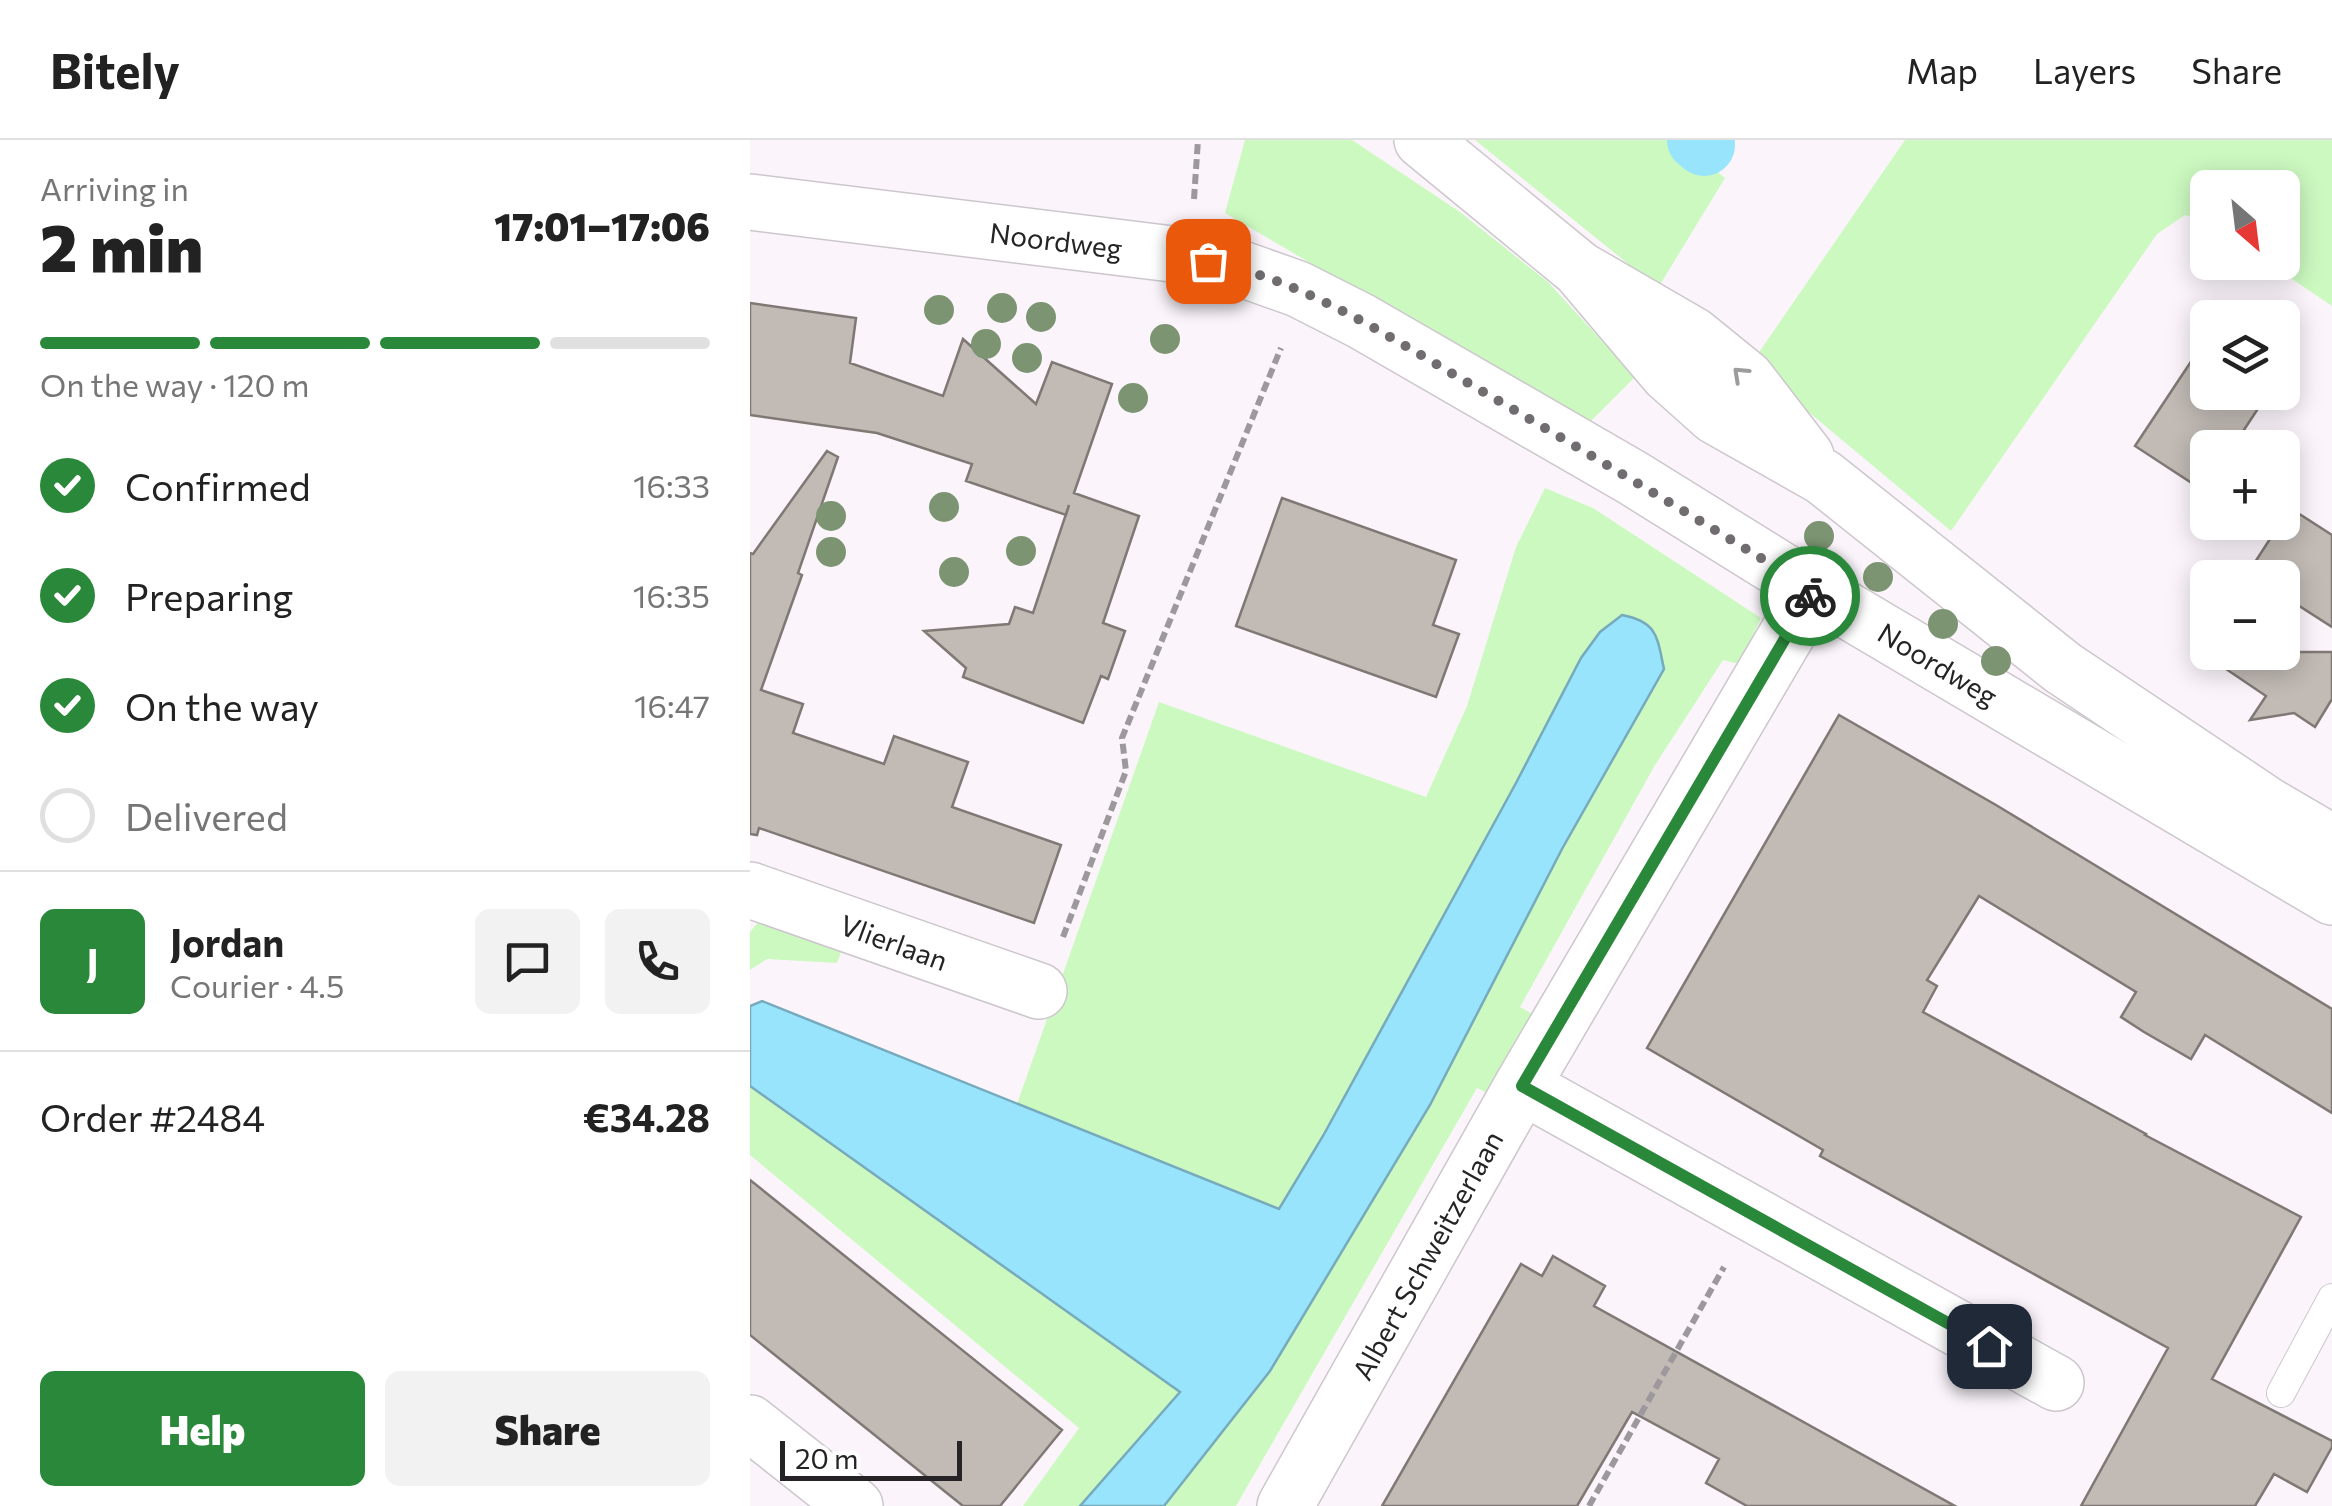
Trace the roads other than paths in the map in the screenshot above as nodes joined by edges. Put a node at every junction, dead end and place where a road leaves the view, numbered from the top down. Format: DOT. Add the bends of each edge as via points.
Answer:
graph roads {
  1 [pos="1422,140"];
  2 [pos="750,202"];
  3 [pos="1813,590"];
  4 [pos="2332,843"];
  5 [pos="750,890"];
  6 [pos="2332,897"];
  7 [pos="1039,991"];
  8 [pos="1522,1086"];
  9 [pos="2332,1298"];
  10 [pos="2056,1383"];
  11 [pos="2281,1393"];
  12 [pos="750,1423"];
  13 [pos="855,1506"];
  14 [pos="1285,1506"];
  1 -- 4 [label="street" via="1579,269 1668,374 1715,416 1822,477 2063,668"];
  2 -- 3 [label="street, Noordweg" via="1180,255 1298,289 1616,468"];
  3 -- 6 [label="street, Noordweg"];
  3 -- 8 [label="street, Albert Schweitzerlaan"];
  5 -- 7 [label="street, Vlierlaan"];
  8 -- 10 [label="street"];
  8 -- 14 [label="street, Albert Schweitzerlaan"];
  9 -- 11 [label="lane"];
  12 -- 13 [label="street"];
}
